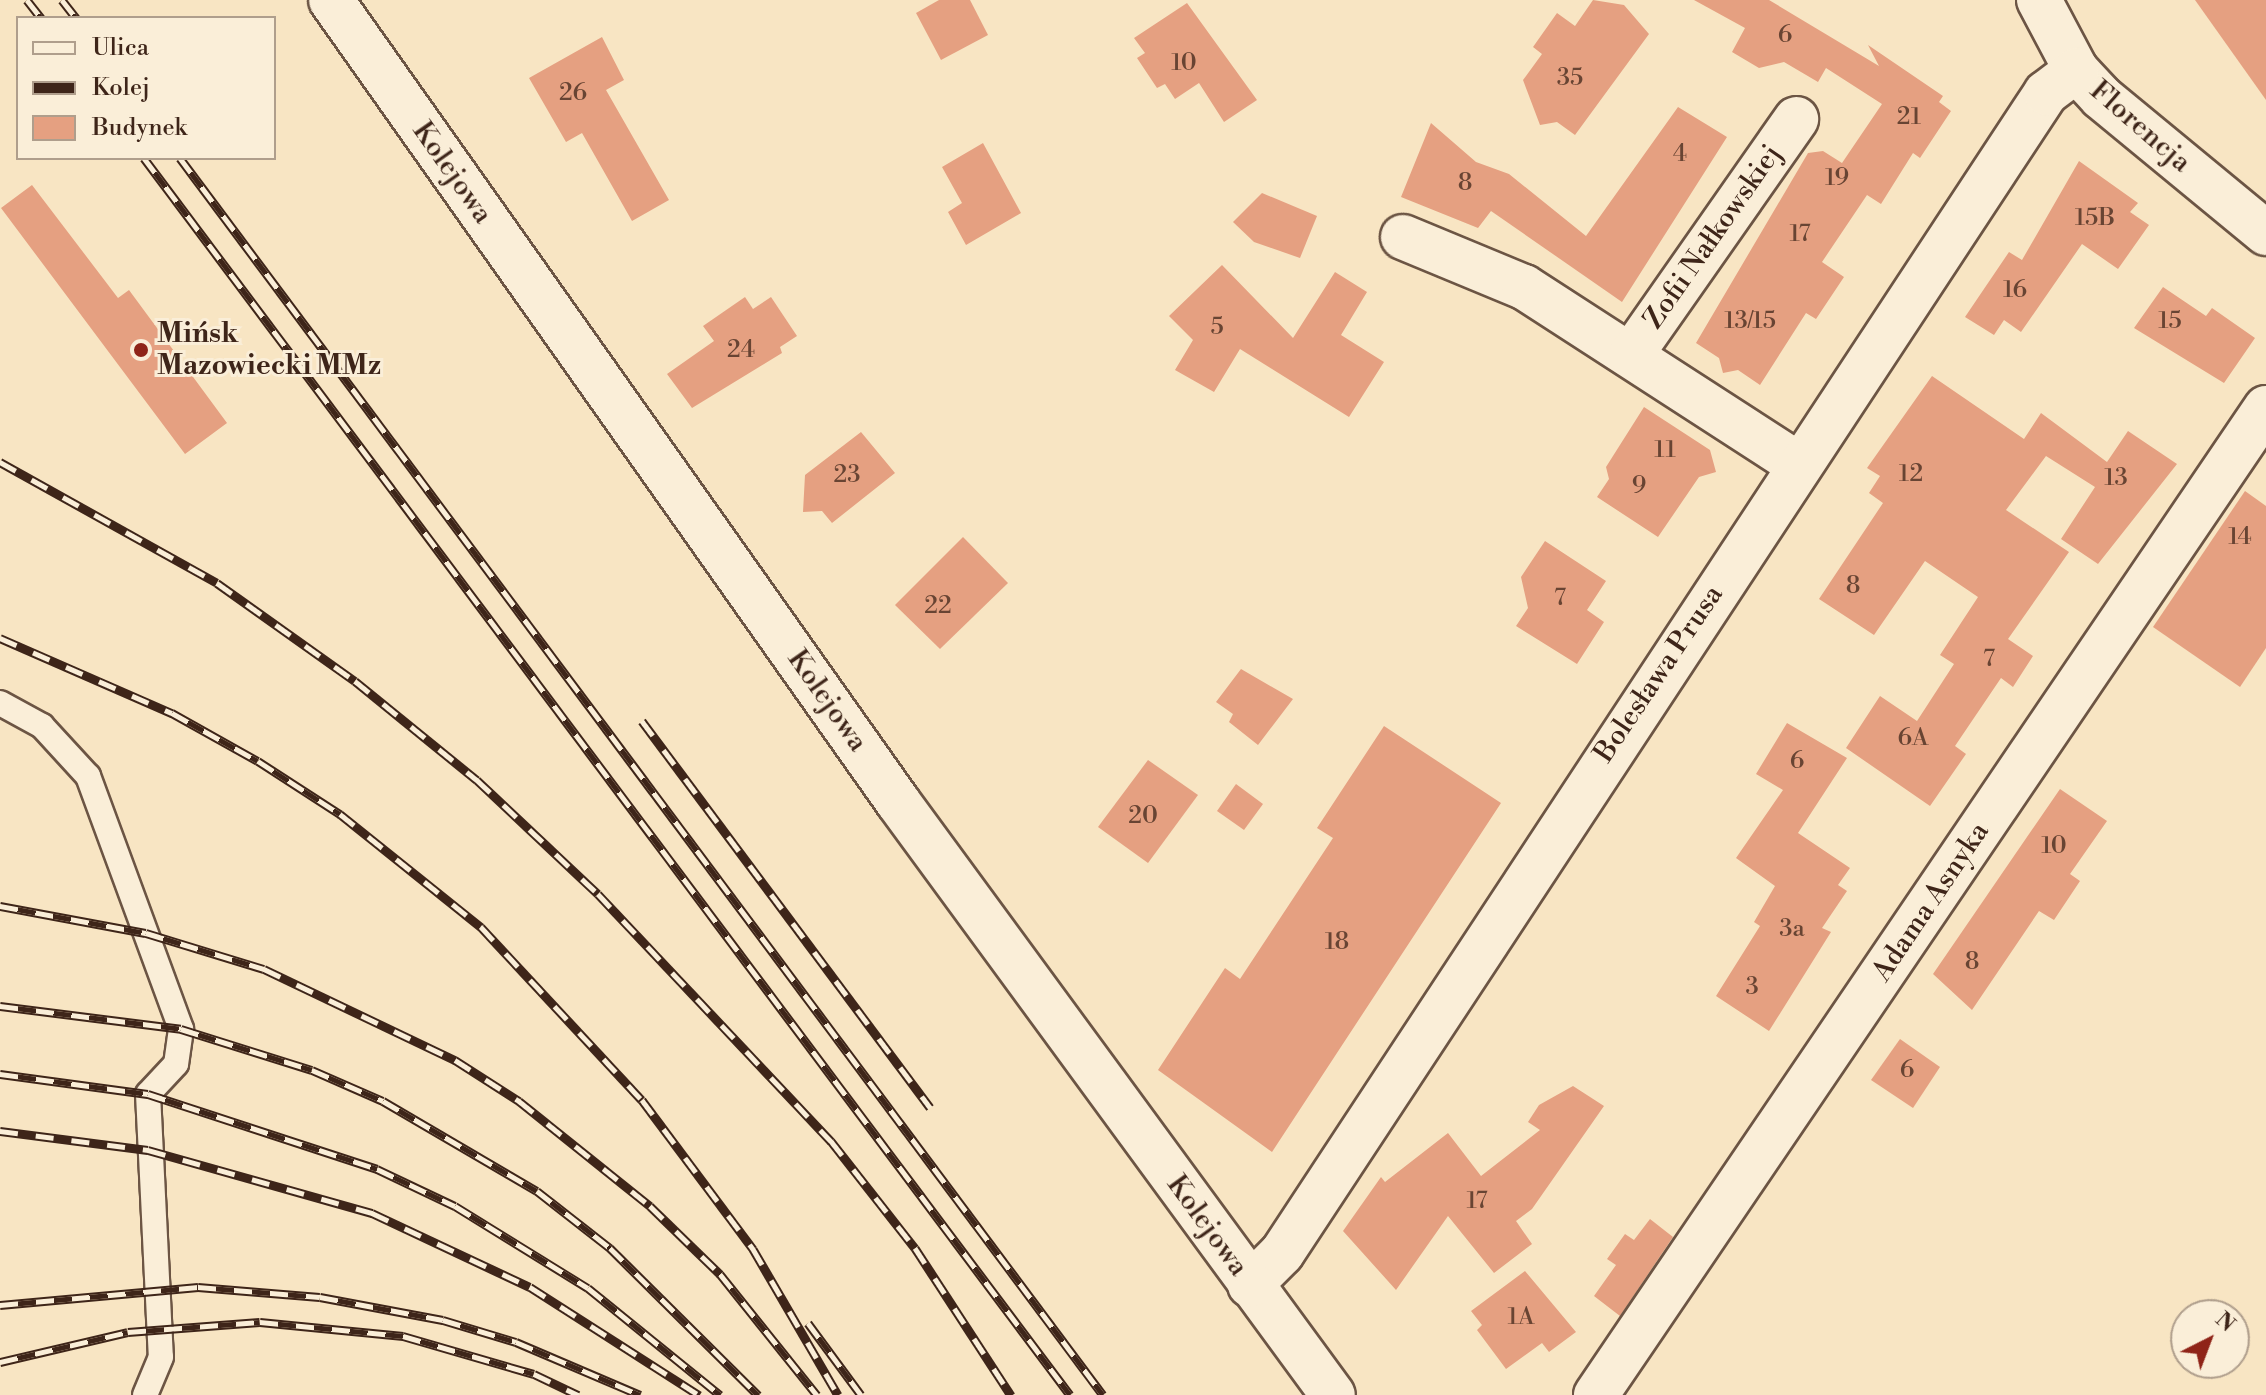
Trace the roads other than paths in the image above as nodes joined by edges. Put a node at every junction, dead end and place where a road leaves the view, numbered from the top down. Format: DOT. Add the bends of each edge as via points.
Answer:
graph roads {
  1 [pos="331,0"];
  2 [pos="2039,0"];
  3 [pos="2076,70"];
  4 [pos="1796,119"];
  5 [pos="2266,233"];
  6 [pos="1403,237"];
  7 [pos="1631,355"];
  8 [pos="2266,408"];
  9 [pos="1798,464"];
  10 [pos="0,703"];
  11 [pos="1250,1285"];
  12 [pos="145,1395"];
  13 [pos="1333,1395"];
  14 [pos="1596,1395"];
  1 -- 11 [label="street, Kolejowa" via="898,802"];
  2 -- 3 [label="street, Florencja"];
  3 -- 5 [label="street, Florencja"];
  3 -- 9 [label="street, Bolesława Prusa" via="2046,93"];
  4 -- 7 [label="street, Zofii Nałkowskiej"];
  6 -- 7 [label="street, Zofii Nałkowskiej" via="1524,287"];
  7 -- 9 [label="street, Zofii Nałkowskiej"];
  8 -- 14 [label="street, Adama Asnyka"];
  9 -- 11 [label="street, Bolesława Prusa" via="1282,1253"];
  10 -- 12 [label="lane" via="42,726 88,776 181,1029 176,1064 148,1094 161,1357"];
  11 -- 13 [label="street, Kolejowa"];
}
